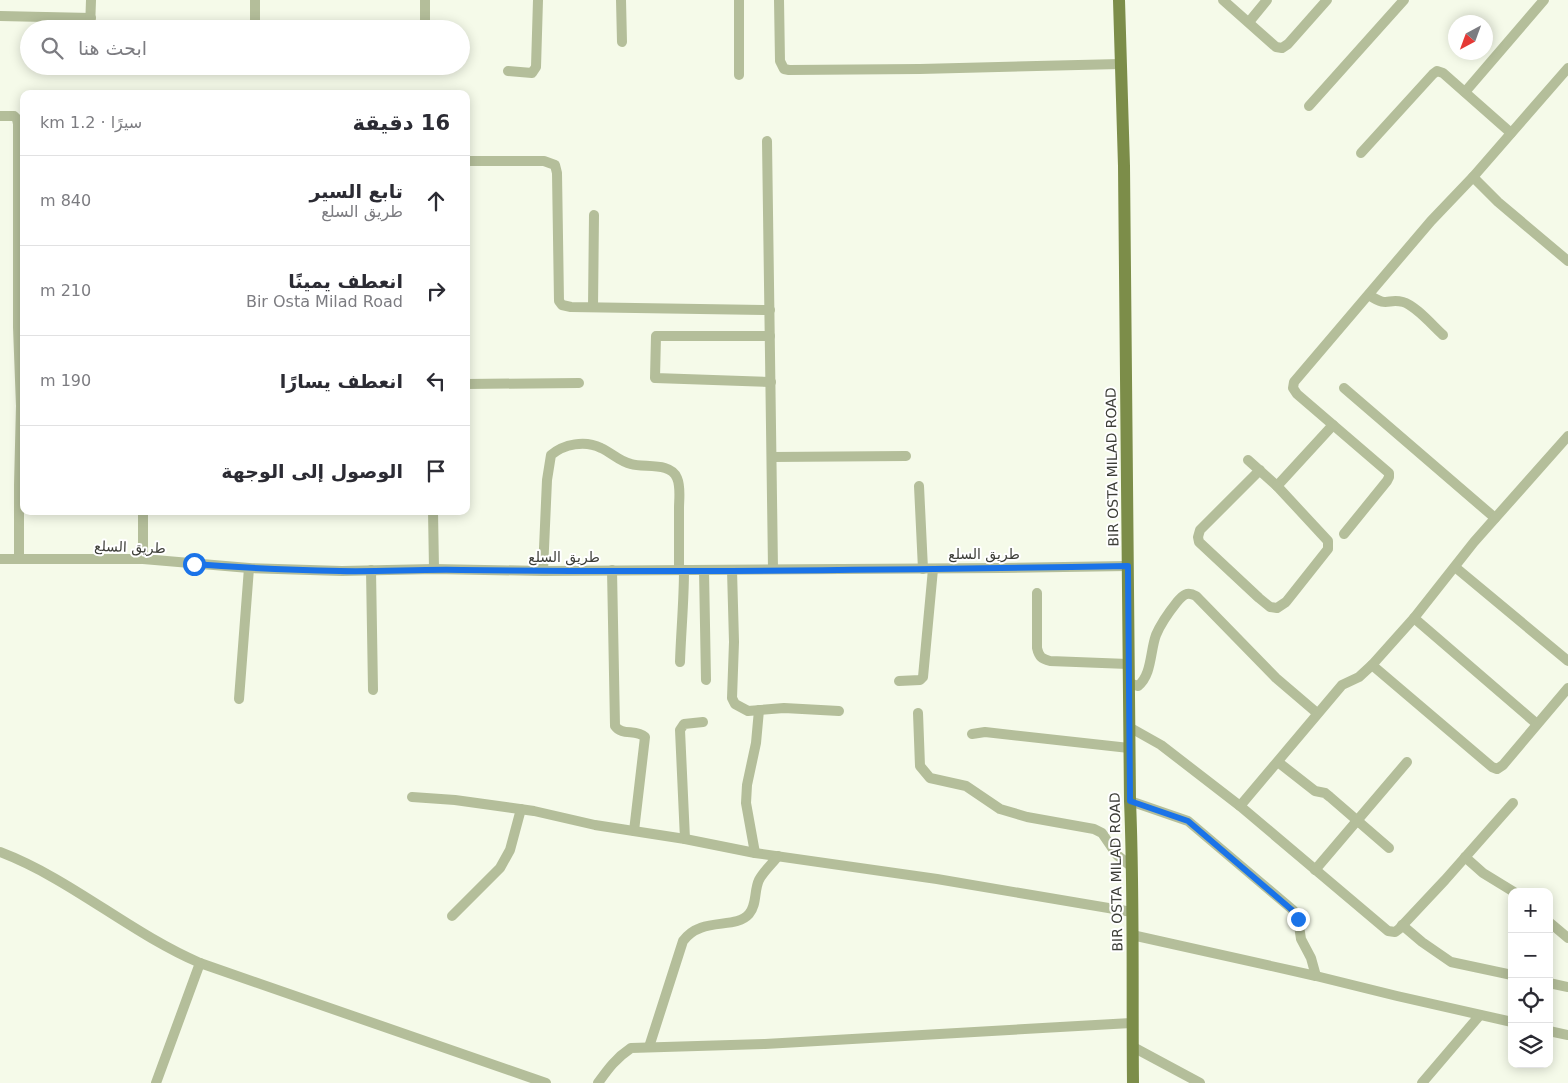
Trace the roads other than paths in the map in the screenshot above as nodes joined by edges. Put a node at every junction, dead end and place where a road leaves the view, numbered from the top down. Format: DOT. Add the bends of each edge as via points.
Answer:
graph roads {
  1 [pos="91,0"];
  2 [pos="256,0"];
  3 [pos="425,0"];
  4 [pos="538,0"];
  5 [pos="621,0"];
  6 [pos="739,0"];
  7 [pos="779,0"];
  8 [pos="1119,0"];
  9 [pos="1223,0"];
  10 [pos="1268,0"];
  11 [pos="1327,0"];
  12 [pos="1404,0"];
  13 [pos="1544,0"];
  14 [pos="0,16"];
  15 [pos="90,18"];
  16 [pos="255,20"];
  17 [pos="425,20"];
  18 [pos="1248,22"];
  19 [pos="622,42"];
  20 [pos="1120,64"];
  21 [pos="1568,68"];
  22 [pos="508,71"];
  23 [pos="739,75"];
  24 [pos="1465,92"];
  25 [pos="1309,106"];
  26 [pos="0,116"];
  27 [pos="1511,133"];
  28 [pos="767,141"];
  29 [pos="1361,154"];
  30 [pos="470,161"];
  31 [pos="1472,177"];
  32 [pos="594,215"];
  33 [pos="1568,262"];
  34 [pos="1369,295"];
  35 [pos="594,307"];
  36 [pos="770,310"];
  37 [pos="1443,335"];
  38 [pos="770,336"];
  39 [pos="20,380"];
  40 [pos="771,382"];
  41 [pos="579,383"];
  42 [pos="470,384"];
  43 [pos="1344,388"];
  44 [pos="1333,424"];
  45 [pos="20,432"];
  46 [pos="1568,436"];
  47 [pos="906,456"];
  48 [pos="772,457"];
  49 [pos="1248,460"];
  50 [pos="1260,470"];
  51 [pos="919,486"];
  52 [pos="1277,486"];
  53 [pos="143,515"];
  54 [pos="433,515"];
  55 [pos="1495,518"];
  56 [pos="1344,534"];
  57 [pos="0,559"];
  58 [pos="19,559"];
  59 [pos="143,559"];
  60 [pos="1128,566"];
  61 [pos="1455,567"];
  62 [pos="250,568"];
  63 [pos="434,569"];
  64 [pos="773,569"];
  65 [pos="928,569"];
  66 [pos="371,570"];
  67 [pos="612,570"];
  68 [pos="682,570"];
  69 [pos="704,570"];
  70 [pos="732,570"];
  71 [pos="543,571"];
  72 [pos="1037,593"];
  73 [pos="1414,618"];
  74 [pos="1568,661"];
  75 [pos="680,662"];
  76 [pos="1128,664"];
  77 [pos="1372,665"];
  78 [pos="706,680"];
  79 [pos="899,681"];
  80 [pos="1129,683"];
  81 [pos="1568,688"];
  82 [pos="373,690"];
  83 [pos="239,699"];
  84 [pos="759,710"];
  85 [pos="840,711"];
  86 [pos="918,713"];
  87 [pos="1317,713"];
  88 [pos="703,722"];
  89 [pos="1538,724"];
  90 [pos="1129,727"];
  91 [pos="972,734"];
  92 [pos="1129,748"];
  93 [pos="1278,762"];
  94 [pos="1408,762"];
  95 [pos="412,797"];
  96 [pos="1130,801"];
  97 [pos="1513,803"];
  98 [pos="1240,806"];
  99 [pos="521,809"];
  100 [pos="1357,820"];
  101 [pos="634,831"];
  102 [pos="684,839"];
  103 [pos="1389,848"];
  104 [pos="0,852"];
  105 [pos="755,853"];
  106 [pos="778,856"];
  107 [pos="1465,857"];
  108 [pos="1132,867"];
  109 [pos="1315,870"];
  110 [pos="1508,888"];
  111 [pos="1132,912"];
  112 [pos="452,916"];
  113 [pos="1402,925"];
  114 [pos="1553,925"];
  115 [pos="1132,935"];
  116 [pos="1568,938"];
  117 [pos="200,962"];
  118 [pos="1508,974"];
  119 [pos="1316,976"];
  120 [pos="1553,984"];
  121 [pos="1568,987"];
  122 [pos="1480,1015"];
  123 [pos="1508,1021"];
  124 [pos="1132,1023"];
  125 [pos="1553,1032"];
  126 [pos="1568,1035"];
  127 [pos="650,1047"];
  128 [pos="1132,1047"];
  129 [pos="156,1083"];
  130 [pos="546,1083"];
  131 [pos="598,1083"];
  132 [pos="1133,1083"];
  133 [pos="1200,1083"];
  134 [pos="1422,1083"];
  1 -- 15 [label="street"];
  2 -- 16 [label="street"];
  3 -- 17 [label="street"];
  4 -- 22 [label="street" via="536,67 532,73"];
  5 -- 19 [label="street"];
  6 -- 23 [label="street"];
  7 -- 20 [label="street" via="780,61 781,66 789,70"];
  8 -- 20 [label="main road, BIR OSTA MILAD ROAD"];
  9 -- 18 [label="street"];
  10 -- 18 [label="street"];
  11 -- 18 [label="street" via="1282,48 1276,47"];
  12 -- 25 [label="street"];
  13 -- 24 [label="street"];
  14 -- 15 [label="street"];
  20 -- 60 [label="main road, BIR OSTA MILAD ROAD"];
  21 -- 27 [label="street"];
  24 -- 27 [label="street"];
  24 -- 29 [label="street" via="1437,71"];
  26 -- 39 [label="street" via="16,117 18,124"];
  27 -- 31 [label="street"];
  28 -- 36 [label="street"];
  30 -- 35 [label="street" via="544,161 555,165 558,301 566,306"];
  31 -- 33 [label="street"];
  31 -- 34 [label="street" via="1430,221"];
  32 -- 35 [label="street"];
  34 -- 37 [label="street" via="1382,303 1400,301 1410,305"];
  34 -- 44 [label="street" via="1294,382 1297,394"];
  35 -- 36 [label="street"];
  36 -- 38 [label="street"];
  38 -- 40 [label="street"];
  38 -- 40 [label="street" via="656,336 655,378"];
  40 -- 48 [label="street"];
  41 -- 42 [label="street"];
  43 -- 55 [label="street"];
  44 -- 52 [label="street"];
  44 -- 56 [label="street" via="1389,477"];
  45 -- 58 [label="street"];
  46 -- 55 [label="street"];
  47 -- 48 [label="street"];
  48 -- 64 [label="street"];
  49 -- 50 [label="street"];
  50 -- 52 [label="street"];
  50 -- 52 [label="street" via="1200,530 1198,538 1259,598 1270,607 1277,608 1286,602 1329,544"];
  51 -- 65 [label="street"];
  53 -- 59 [label="street"];
  54 -- 63 [label="street"];
  55 -- 61 [label="street"];
  57 -- 58 [label="street, طريق السلع"];
  58 -- 59 [label="street, طريق السلع"];
  59 -- 62 [label="street, طريق السلع"];
  60 -- 65 [label="street, طريق السلع"];
  60 -- 76 [label="main road, BIR OSTA MILAD ROAD"];
  61 -- 73 [label="street"];
  61 -- 74 [label="street"];
  62 -- 66 [label="street, طريق السلع"];
  62 -- 83 [label="street"];
  63 -- 66 [label="street, طريق السلع"];
  63 -- 71 [label="street, طريق السلع"];
  64 -- 65 [label="street, طريق السلع"];
  64 -- 70 [label="street, طريق السلع"];
  65 -- 79 [label="street" via="923,677"];
  66 -- 82 [label="street"];
  67 -- 68 [label="street, طريق السلع"];
  67 -- 71 [label="street, طريق السلع"];
  67 -- 101 [label="street" via="615,726 620,731 645,737"];
  68 -- 69 [label="street, طريق السلع"];
  68 -- 71 [label="street" via="677,477 660,467 624,462 600,446 572,444 556,451 549,462"];
  68 -- 75 [label="street" via="684,602"];
  69 -- 70 [label="street, طريق السلع"];
  69 -- 78 [label="street"];
  70 -- 84 [label="street" via="732,698 740,708"];
  72 -- 76 [label="street" via="1037,648 1042,659"];
  73 -- 77 [label="street"];
  73 -- 89 [label="street"];
  76 -- 80 [label="main road, BIR OSTA MILAD ROAD"];
  77 -- 87 [label="street" via="1359,677 1342,685"];
  77 -- 89 [label="street" via="1497,768"];
  80 -- 87 [label="street" via="1138,686 1146,676 1156,635 1167,615 1186,593 1196,596 1276,678"];
  80 -- 90 [label="main road, BIR OSTA MILAD ROAD"];
  81 -- 89 [label="street"];
  84 -- 85 [label="street"];
  84 -- 105 [label="street" via="746,803"];
  86 -- 108 [label="street" via="920,766 930,778 966,786 1000,809 1094,829 1102,833 1117,855"];
  87 -- 93 [label="street"];
  88 -- 102 [label="street" via="684,724 680,730"];
  90 -- 92 [label="main road, BIR OSTA MILAD ROAD"];
  90 -- 98 [label="street" via="1161,745"];
  91 -- 92 [label="street" via="985,732"];
  92 -- 96 [label="main road, BIR OSTA MILAD ROAD"];
  93 -- 98 [label="street"];
  93 -- 100 [label="street" via="1315,791 1325,793"];
  94 -- 100 [label="street"];
  95 -- 99 [label="street"];
  96 -- 108 [label="main road, BIR OSTA MILAD ROAD"];
  96 -- 119 [label="street" via="1188,821 1292,910 1298,919 1301,939"];
  97 -- 107 [label="street"];
  98 -- 109 [label="street"];
  99 -- 101 [label="street"];
  99 -- 112 [label="street" via="510,850 500,868"];
  100 -- 103 [label="street"];
  100 -- 109 [label="street"];
  101 -- 102 [label="street"];
  102 -- 105 [label="street"];
  104 -- 117 [label="street" via="37,869 173,950"];
  105 -- 106 [label="street"];
  106 -- 111 [label="street"];
  106 -- 127 [label="street" via="758,882 748,914 739,920 688,933"];
  107 -- 110 [label="street"];
  107 -- 113 [label="street"];
  108 -- 111 [label="main road, BIR OSTA MILAD ROAD"];
  109 -- 113 [label="street" via="1388,931 1395,932"];
  111 -- 115 [label="main road, BIR OSTA MILAD ROAD"];
  113 -- 118 [label="street" via="1451,962"];
  114 -- 116 [label="street"];
  115 -- 119 [label="street"];
  115 -- 124 [label="main road, BIR OSTA MILAD ROAD"];
  117 -- 129 [label="street"];
  117 -- 130 [label="street"];
  119 -- 122 [label="street"];
  120 -- 121 [label="street"];
  122 -- 123 [label="street"];
  122 -- 134 [label="street"];
  124 -- 127 [label="street" via="765,1044"];
  124 -- 128 [label="main road, BIR OSTA MILAD ROAD"];
  125 -- 126 [label="street"];
  127 -- 131 [label="street" via="631,1048 620,1055"];
  128 -- 132 [label="main road, BIR OSTA MILAD ROAD"];
  128 -- 133 [label="street"];
}
